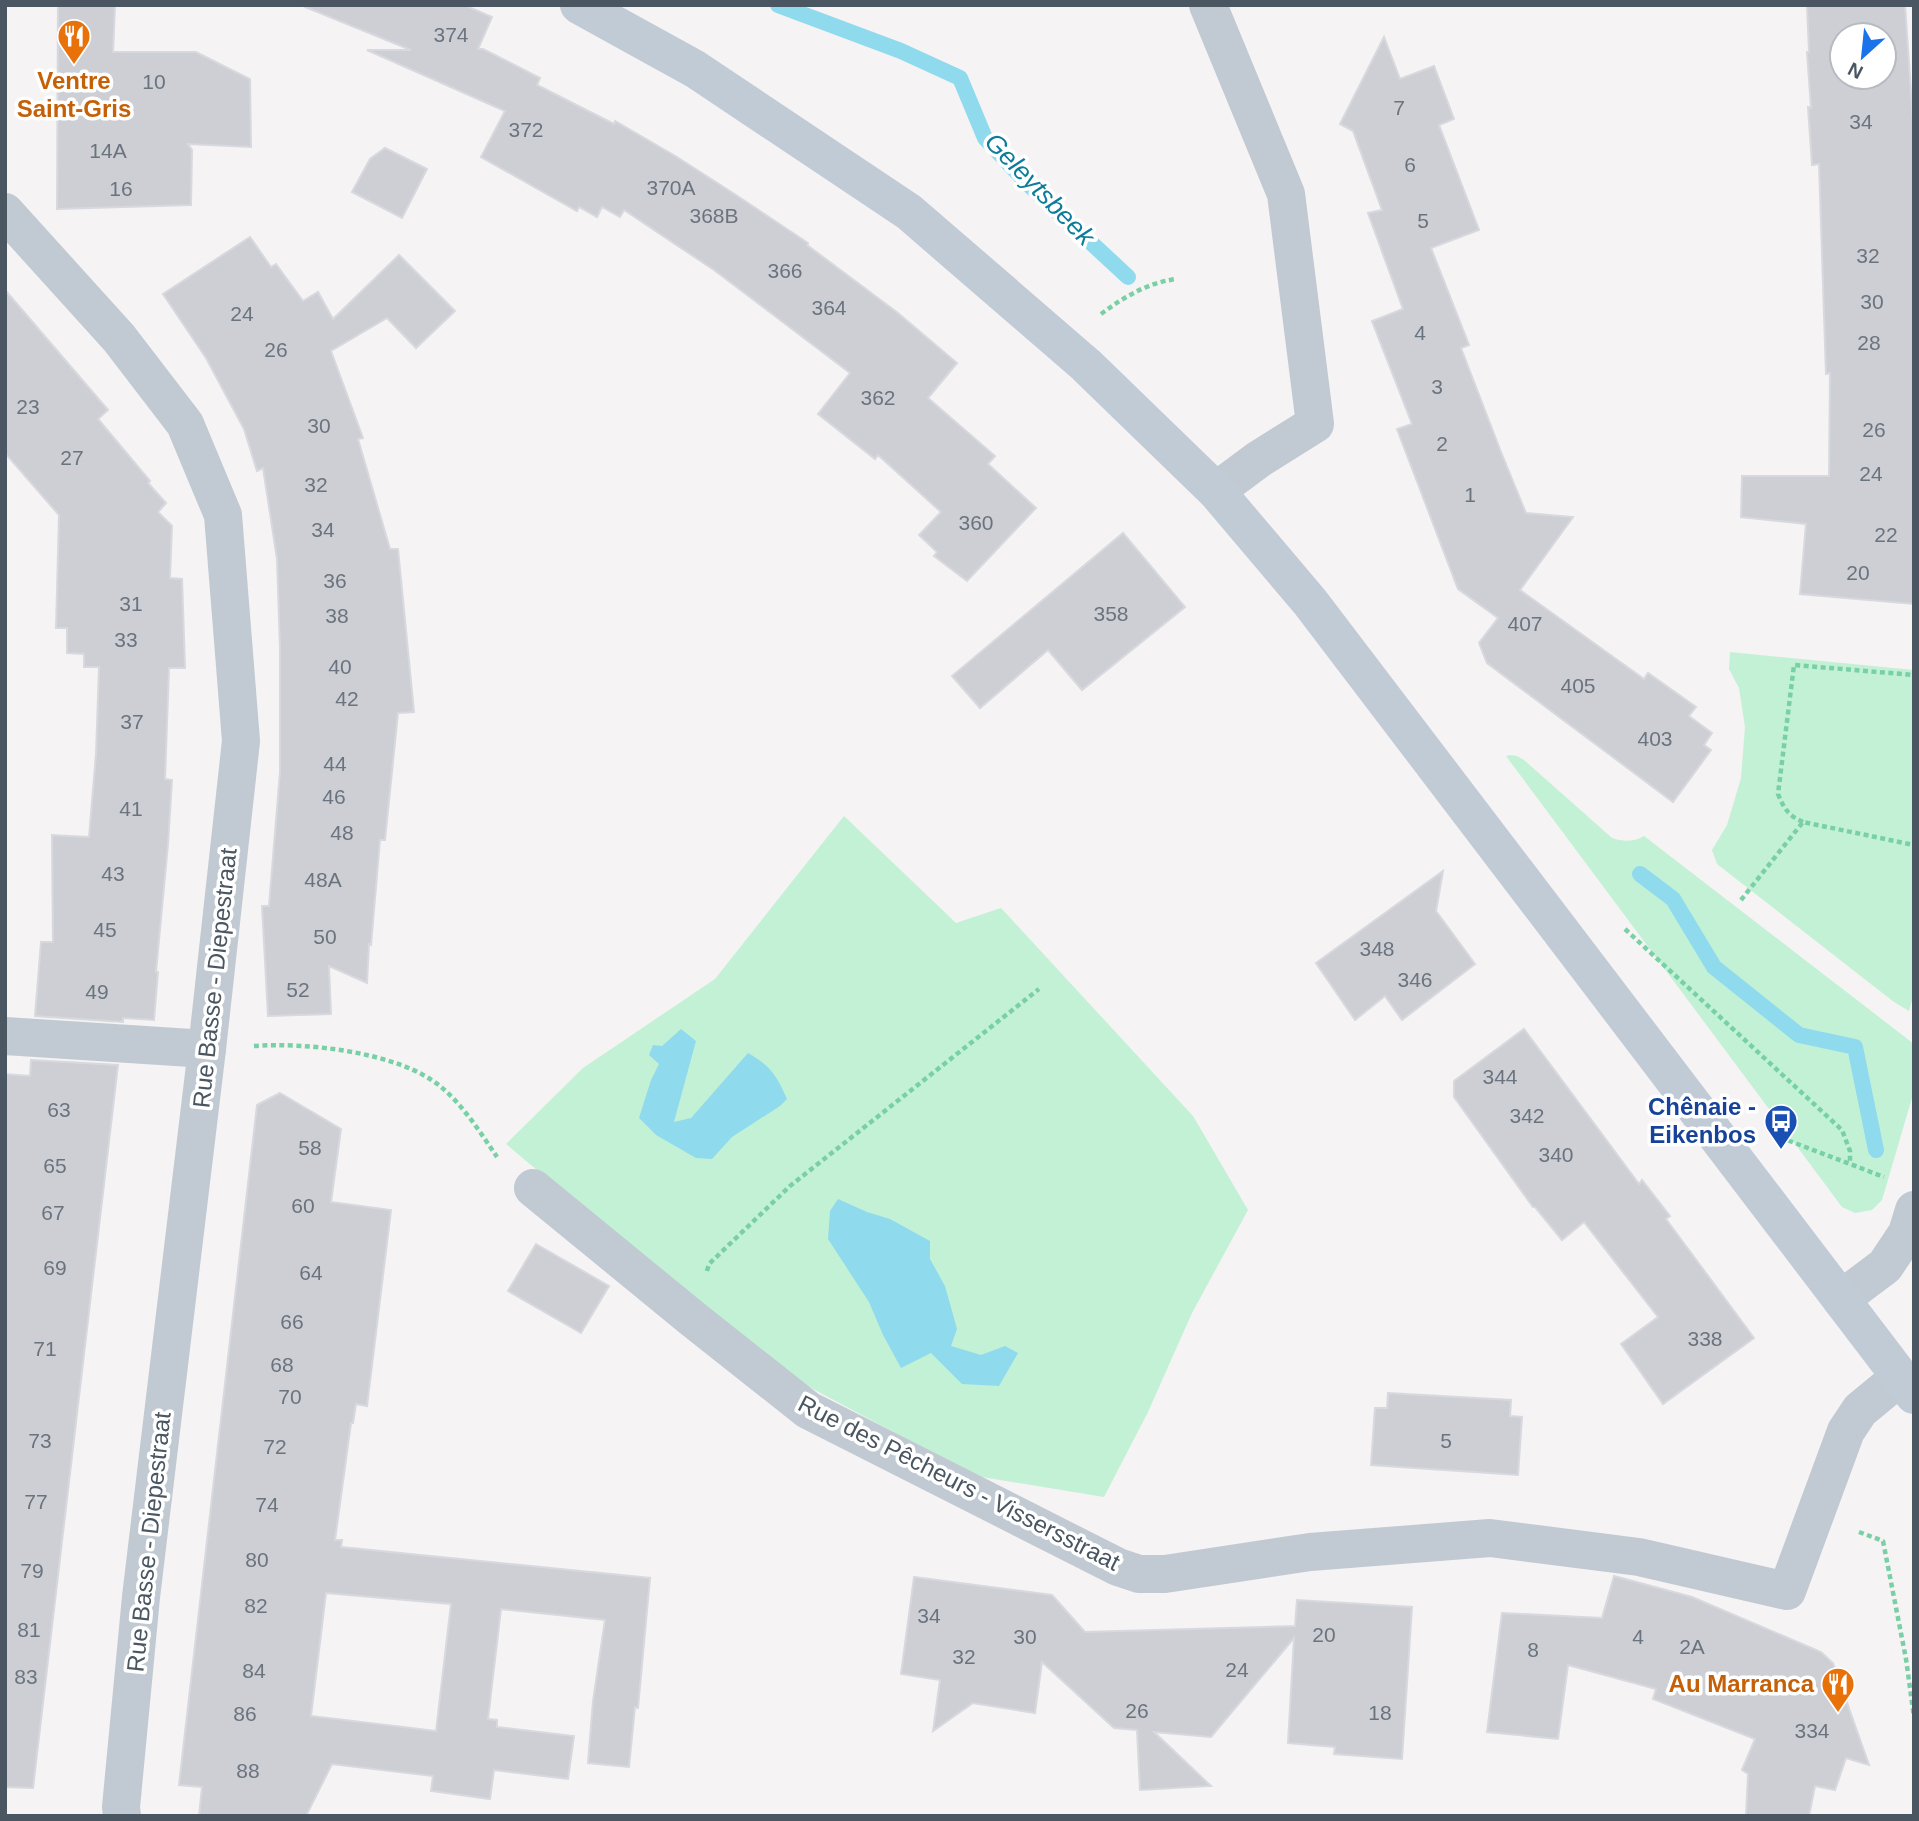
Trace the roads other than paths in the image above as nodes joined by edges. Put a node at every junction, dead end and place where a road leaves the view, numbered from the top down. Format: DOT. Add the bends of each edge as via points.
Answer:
graph roads {
  1 [pos="579,5"];
  2 [pos="1208,5"];
  3 [pos="5,212"];
  4 [pos="1216,491"];
  5 [pos="5,1036"];
  6 [pos="207,1049"];
  7 [pos="533,1188"];
  8 [pos="1904,1195"];
  9 [pos="1841,1299"];
  10 [pos="1907,1386"];
  11 [pos="121,1816"];
  1 -- 4 [label="main road" via="695,69 909,212 1086,365"];
  2 -- 4 [label="street" via="1286,194 1315,424"];
  3 -- 6 [label="street, Rue Basse - Diepestraat" via="119,338 185,424 223,515 241,741"];
  4 -- 9 [label="main road" via="1310,602"];
  5 -- 6 [label="street"];
  6 -- 11 [label="street, Rue Basse - Diepestraat" via="141,1597"];
  7 -- 10 [label="street, Rue des Pêcheurs - Vissersstraat" via="808,1410 1139,1574 1310,1552 1490,1538 1639,1557 1787,1591 1846,1431 1860,1410"];
  8 -- 9 [label="street" via="1907,1233 1885,1266"];
  9 -- 10 [label="main road"];
}
